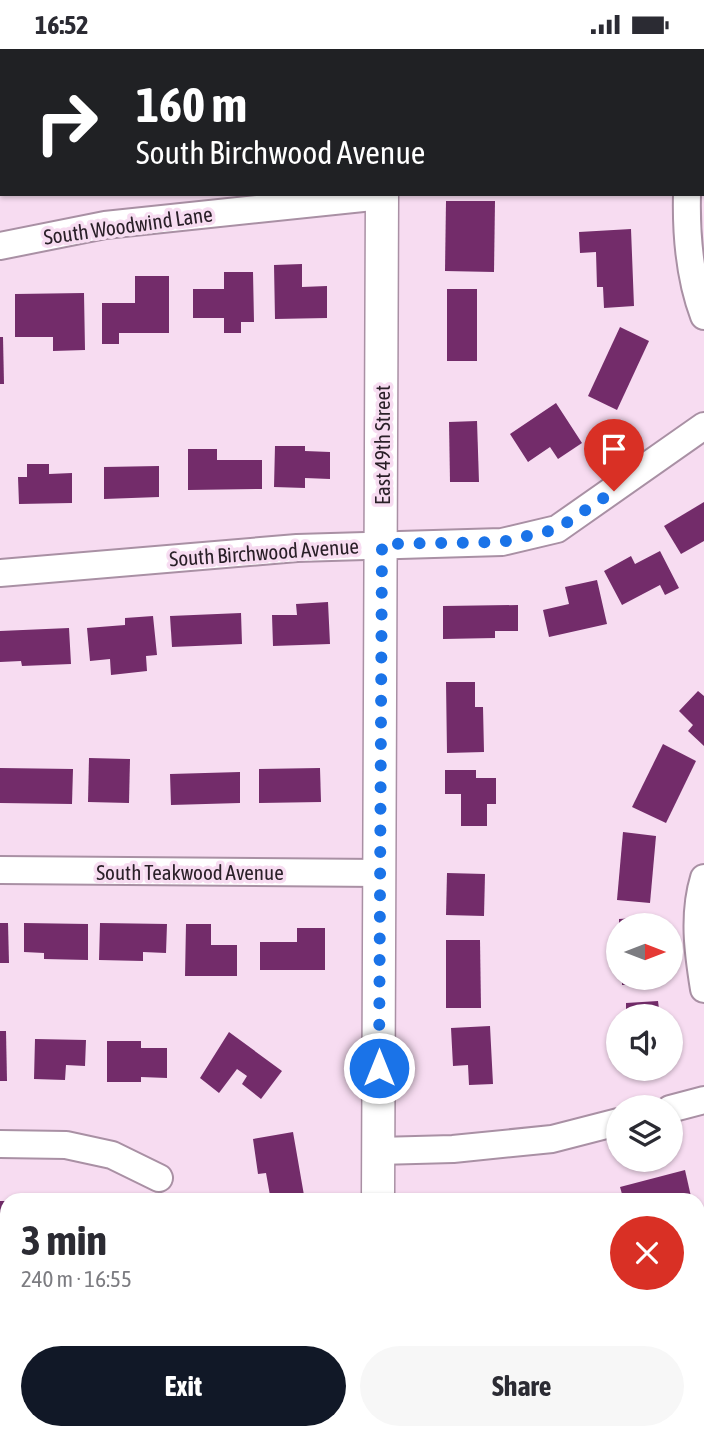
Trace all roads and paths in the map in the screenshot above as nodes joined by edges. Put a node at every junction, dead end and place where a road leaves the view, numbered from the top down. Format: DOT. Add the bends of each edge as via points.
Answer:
graph roads {
  1 [pos="373,196"];
  2 [pos="382,196"];
  3 [pos="687,196"];
  4 [pos="0,246"];
  5 [pos="704,316"];
  6 [pos="704,426"];
  7 [pos="382,544"];
  8 [pos="0,573"];
  9 [pos="0,870"];
  10 [pos="380,873"];
  11 [pos="704,878"];
  12 [pos="704,989"];
  13 [pos="704,1100"];
  14 [pos="683,1106"];
  15 [pos="606,1125"];
  16 [pos="0,1145"];
  17 [pos="378,1151"];
  18 [pos="159,1178"];
  19 [pos="378,1193"];
  1 -- 4 [label="street, South Woodwind Lane" via="105,225"];
  2 -- 7 [label="street, East 49th Street"];
  3 -- 5 [label="street" via="696,294"];
  6 -- 7 [label="street, South Birchwood Avenue" via="557,529 502,542"];
  7 -- 8 [label="street, South Birchwood Avenue"];
  7 -- 10 [label="street, East 49th Street"];
  9 -- 10 [label="street, South Teakwood Avenue"];
  10 -- 17 [label="street, East 49th Street"];
  11 -- 12 [label="street" via="698,898"];
  13 -- 14 [label="street"];
  15 -- 17 [label="street" via="552,1139"];
  16 -- 18 [label="street" via="66,1145 112,1155"];
  17 -- 19 [label="street, East 49th Street"];
}
